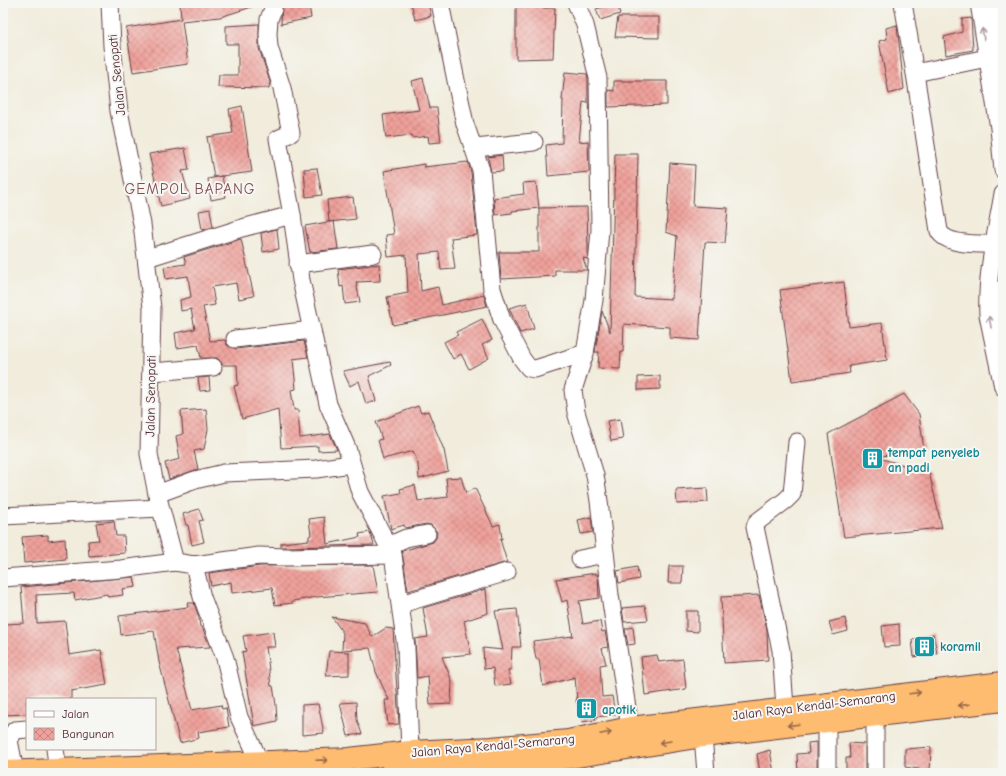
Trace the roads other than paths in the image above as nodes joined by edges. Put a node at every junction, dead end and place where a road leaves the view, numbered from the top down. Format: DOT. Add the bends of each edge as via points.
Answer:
graph roads {
  1 [pos="110,3"];
  2 [pos="272,3"];
  3 [pos="440,3"];
  4 [pos="576,3"];
  5 [pos="903,3"];
  6 [pos="979,3"];
  7 [pos="992,3"];
  8 [pos="987,58"];
  9 [pos="915,73"];
  10 [pos="1003,82"];
  11 [pos="1001,128"];
  12 [pos="534,142"];
  13 [pos="475,148"];
  14 [pos="1003,170"];
  15 [pos="1003,194"];
  16 [pos="292,215"];
  17 [pos="999,244"];
  18 [pos="373,254"];
  19 [pos="147,258"];
  20 [pos="298,264"];
  21 [pos="1000,267"];
  22 [pos="312,330"];
  23 [pos="1003,330"];
  24 [pos="235,339"];
  25 [pos="585,353"];
  26 [pos="213,367"];
  27 [pos="152,372"];
  28 [pos="1003,387"];
  29 [pos="797,442"];
  30 [pos="351,464"];
  31 [pos="158,501"];
  32 [pos="3,516"];
  33 [pos="427,534"];
  34 [pos="390,550"];
  35 [pos="605,554"];
  36 [pos="580,559"];
  37 [pos="175,562"];
  38 [pos="194,565"];
  39 [pos="507,572"];
  40 [pos="3,578"];
  41 [pos="401,604"];
  42 [pos="1003,683"];
  43 [pos="1003,700"];
  44 [pos="875,707"];
  45 [pos="785,708"];
  46 [pos="827,721"];
  47 [pos="630,728"];
  48 [pos="26,729"];
  49 [pos="703,736"];
  50 [pos="570,749"];
  51 [pos="410,752"];
  52 [pos="57,760"];
  53 [pos="527,760"];
  54 [pos="260,762"];
  55 [pos="9,772"];
  56 [pos="391,773"];
  57 [pos="706,773"];
  58 [pos="826,773"];
  59 [pos="875,773"];
  1 -- 19 [label="street, Jalan Senopati" via="119,111"];
  2 -- 16 [label="street" via="269,47 282,88 291,133 278,139"];
  3 -- 13 [label="street" via="464,124"];
  4 -- 25 [label="street" via="585,25 598,78 600,133 600,230 594,300"];
  5 -- 9 [label="street"];
  8 -- 6 [label="street, one-way"];
  7 -- 10 [label="street"];
  8 -- 9 [label="street"];
  8 -- 11 [label="street"];
  9 -- 17 [label="street" via="939,231 944,238 957,242"];
  11 -- 14 [label="street"];
  12 -- 13 [label="street"];
  13 -- 25 [label="street" via="481,170 481,240 496,307 526,365 535,369"];
  15 -- 17 [label="street"];
  16 -- 19 [label="street"];
  16 -- 20 [label="street"];
  17 -- 21 [label="street"];
  18 -- 20 [label="street"];
  19 -- 27 [label="street, Jalan Senopati" via="152,308"];
  20 -- 22 [label="street"];
  21 -- 23 [label="street" via="997,298"];
  28 -- 21 [label="street, one-way" via="988,315 989,280"];
  22 -- 24 [label="street"];
  22 -- 30 [label="street" via="320,377"];
  25 -- 35 [label="street" via="572,390 594,475"];
  26 -- 27 [label="street"];
  27 -- 31 [label="street, Jalan Senopati" via="149,438"];
  29 -- 45 [label="street" via="792,494 757,522 755,527 781,650"];
  30 -- 31 [label="street" via="316,469 224,472 195,480"];
  30 -- 34 [label="street" via="360,492"];
  31 -- 32 [label="street"];
  31 -- 37 [label="street, Jalan Senopati"];
  33 -- 34 [label="street" via="406,538"];
  34 -- 38 [label="street" via="286,557 260,556"];
  34 -- 41 [label="street"];
  35 -- 36 [label="street"];
  35 -- 47 [label="street"];
  37 -- 38 [label="street"];
  37 -- 40 [label="street"];
  38 -- 54 [label="street" via="202,597 226,658 239,718"];
  39 -- 41 [label="street"];
  41 -- 51 [label="street" via="406,647"];
  44 -- 42 [label="highway, Jalan Raya Kendal-Semarang, one-way"];
  43 -- 44 [label="highway, Jalan Raya Kendal-Semarang, one-way"];
  44 -- 45 [label="highway, Jalan Raya Kendal-Semarang"];
  44 -- 46 [label="highway, Jalan Raya Kendal-Semarang"];
  44 -- 59 [label="street"];
  45 -- 47 [label="highway, Jalan Raya Kendal-Semarang"];
  46 -- 49 [label="highway, Jalan Raya Kendal-Semarang, one-way"];
  46 -- 58 [label="street"];
  50 -- 47 [label="highway, Jalan Raya Kendal-Semarang, one-way"];
  48 -- 55 [label="street" via="15,730 9,740"];
  49 -- 50 [label="highway, Jalan Raya Kendal-Semarang, one-way"];
  49 -- 57 [label="street"];
  50 -- 53 [label="highway, Jalan Raya Kendal-Semarang"];
  51 -- 53 [label="highway, Jalan Raya Kendal-Semarang"];
  54 -- 51 [label="highway, Jalan Raya Kendal-Semarang, one-way" via="349,759"];
  52 -- 54 [label="highway, Jalan Raya Kendal-Semarang"];
  52 -- 55 [label="highway, Jalan Raya Kendal-Semarang"];
  53 -- 56 [label="highway, Jalan Raya Kendal-Semarang" via="492,766"];
}
